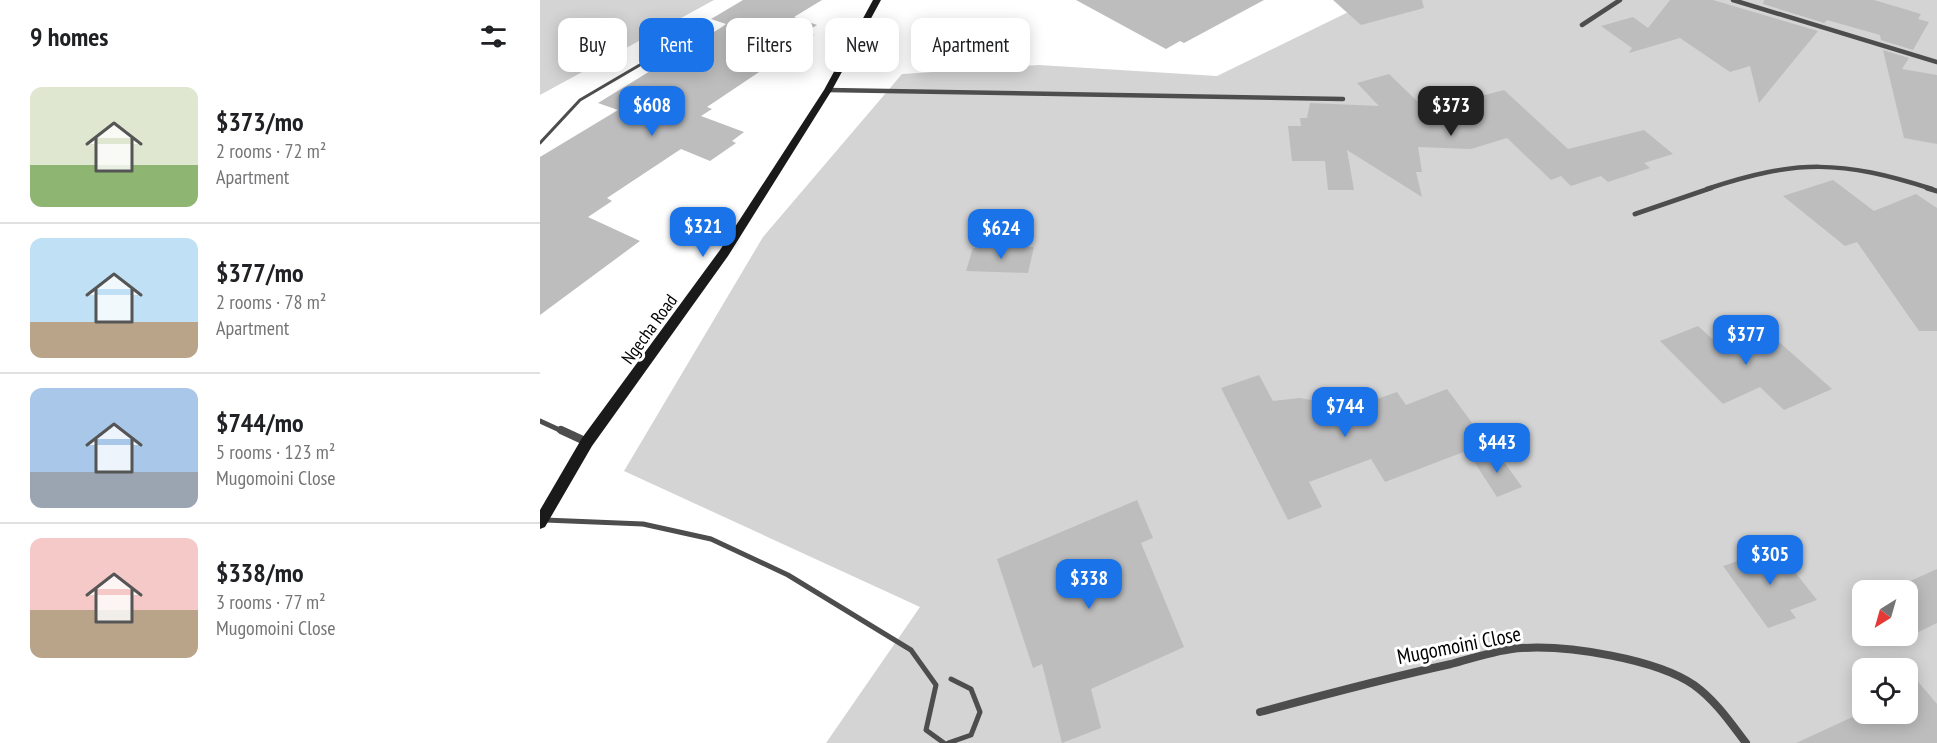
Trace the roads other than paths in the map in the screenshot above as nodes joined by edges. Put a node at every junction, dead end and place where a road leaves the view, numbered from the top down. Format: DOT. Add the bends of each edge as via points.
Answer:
graph roads {
  1 [pos="877,0"];
  2 [pos="1620,0"];
  3 [pos="1733,0"];
  4 [pos="1582,25"];
  5 [pos="1937,62"];
  6 [pos="639,65"];
  7 [pos="828,90"];
  8 [pos="1343,99"];
  9 [pos="540,143"];
  10 [pos="1937,191"];
  11 [pos="1635,214"];
  12 [pos="540,421"];
  13 [pos="587,442"];
  14 [pos="541,521"];
  15 [pos="951,679"];
  16 [pos="1260,712"];
  17 [pos="946,743"];
  18 [pos="1746,743"];
  1 -- 7 [label="street, Ngecha Road"];
  2 -- 4 [label="street"];
  3 -- 5 [label="street"];
  6 -- 9 [label="lane" via="580,100"];
  7 -- 8 [label="street"];
  7 -- 13 [label="street, Ngecha Road" via="724,253"];
  10 -- 11 [label="street" via="1849,167 1804,166 1724,185"];
  12 -- 13 [label="street"];
  13 -- 14 [label="street, Ngecha Road"];
  14 -- 17 [label="lane" via="643,524 711,539 788,575 911,650 936,685 926,730"];
  15 -- 17 [label="lane" via="972,689 980,712 971,735"];
  16 -- 18 [label="street, Mugomoini Close" via="1510,650 1577,650 1644,664 1694,685 1717,704"];
}
